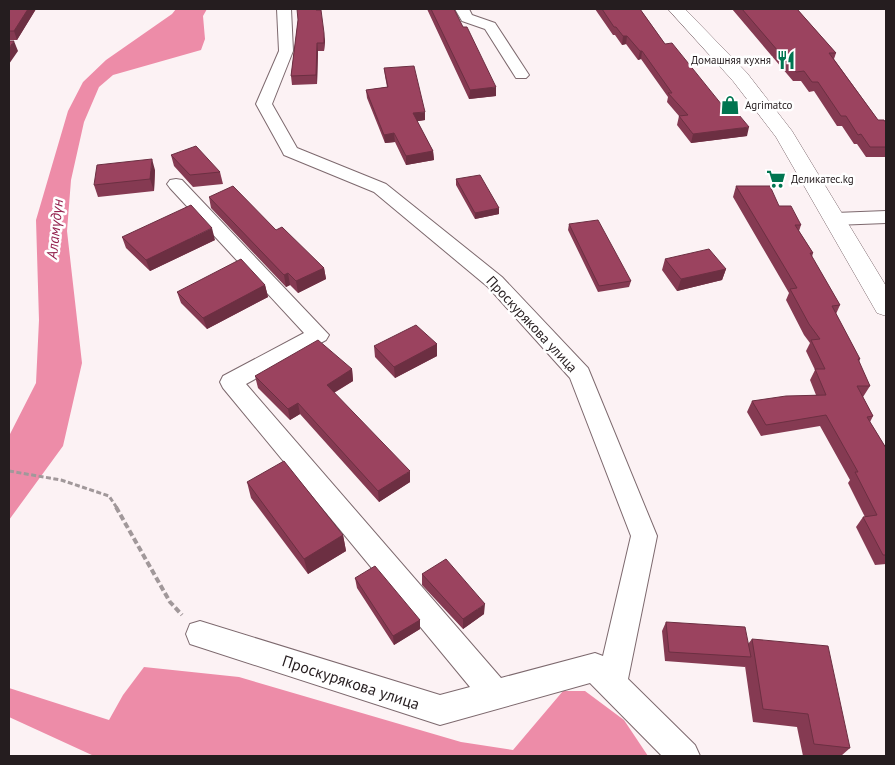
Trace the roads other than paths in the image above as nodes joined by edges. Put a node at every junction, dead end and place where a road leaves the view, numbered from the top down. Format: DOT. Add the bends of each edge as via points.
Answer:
graph roads {
  1 [pos="284,9"];
  2 [pos="462,9"];
  3 [pos="676,9"];
  4 [pos="521,75"];
  5 [pos="176,184"];
  6 [pos="886,217"];
  7 [pos="835,219"];
  8 [pos="886,307"];
  9 [pos="200,634"];
  10 [pos="612,684"];
  11 [pos="496,694"];
  12 [pos="684,756"];
  1 -- 10 [label="street, Проскурякова улица" via="286,51 264,104 290,151 380,188 495,282 580,374 644,536"];
  2 -- 4 [label="street" via="466,18 490,26"];
  3 -- 7 [label="main road" via="740,77 785,136"];
  5 -- 11 [label="street" via="318,335 231,382"];
  6 -- 7 [label="street"];
  7 -- 8 [label="main road"];
  9 -- 11 [label="street, Проскурякова улица" via="440,710"];
  10 -- 11 [label="street, Проскурякова улица" via="595,667"];
  10 -- 12 [label="street, Проскурякова улица"];
}
